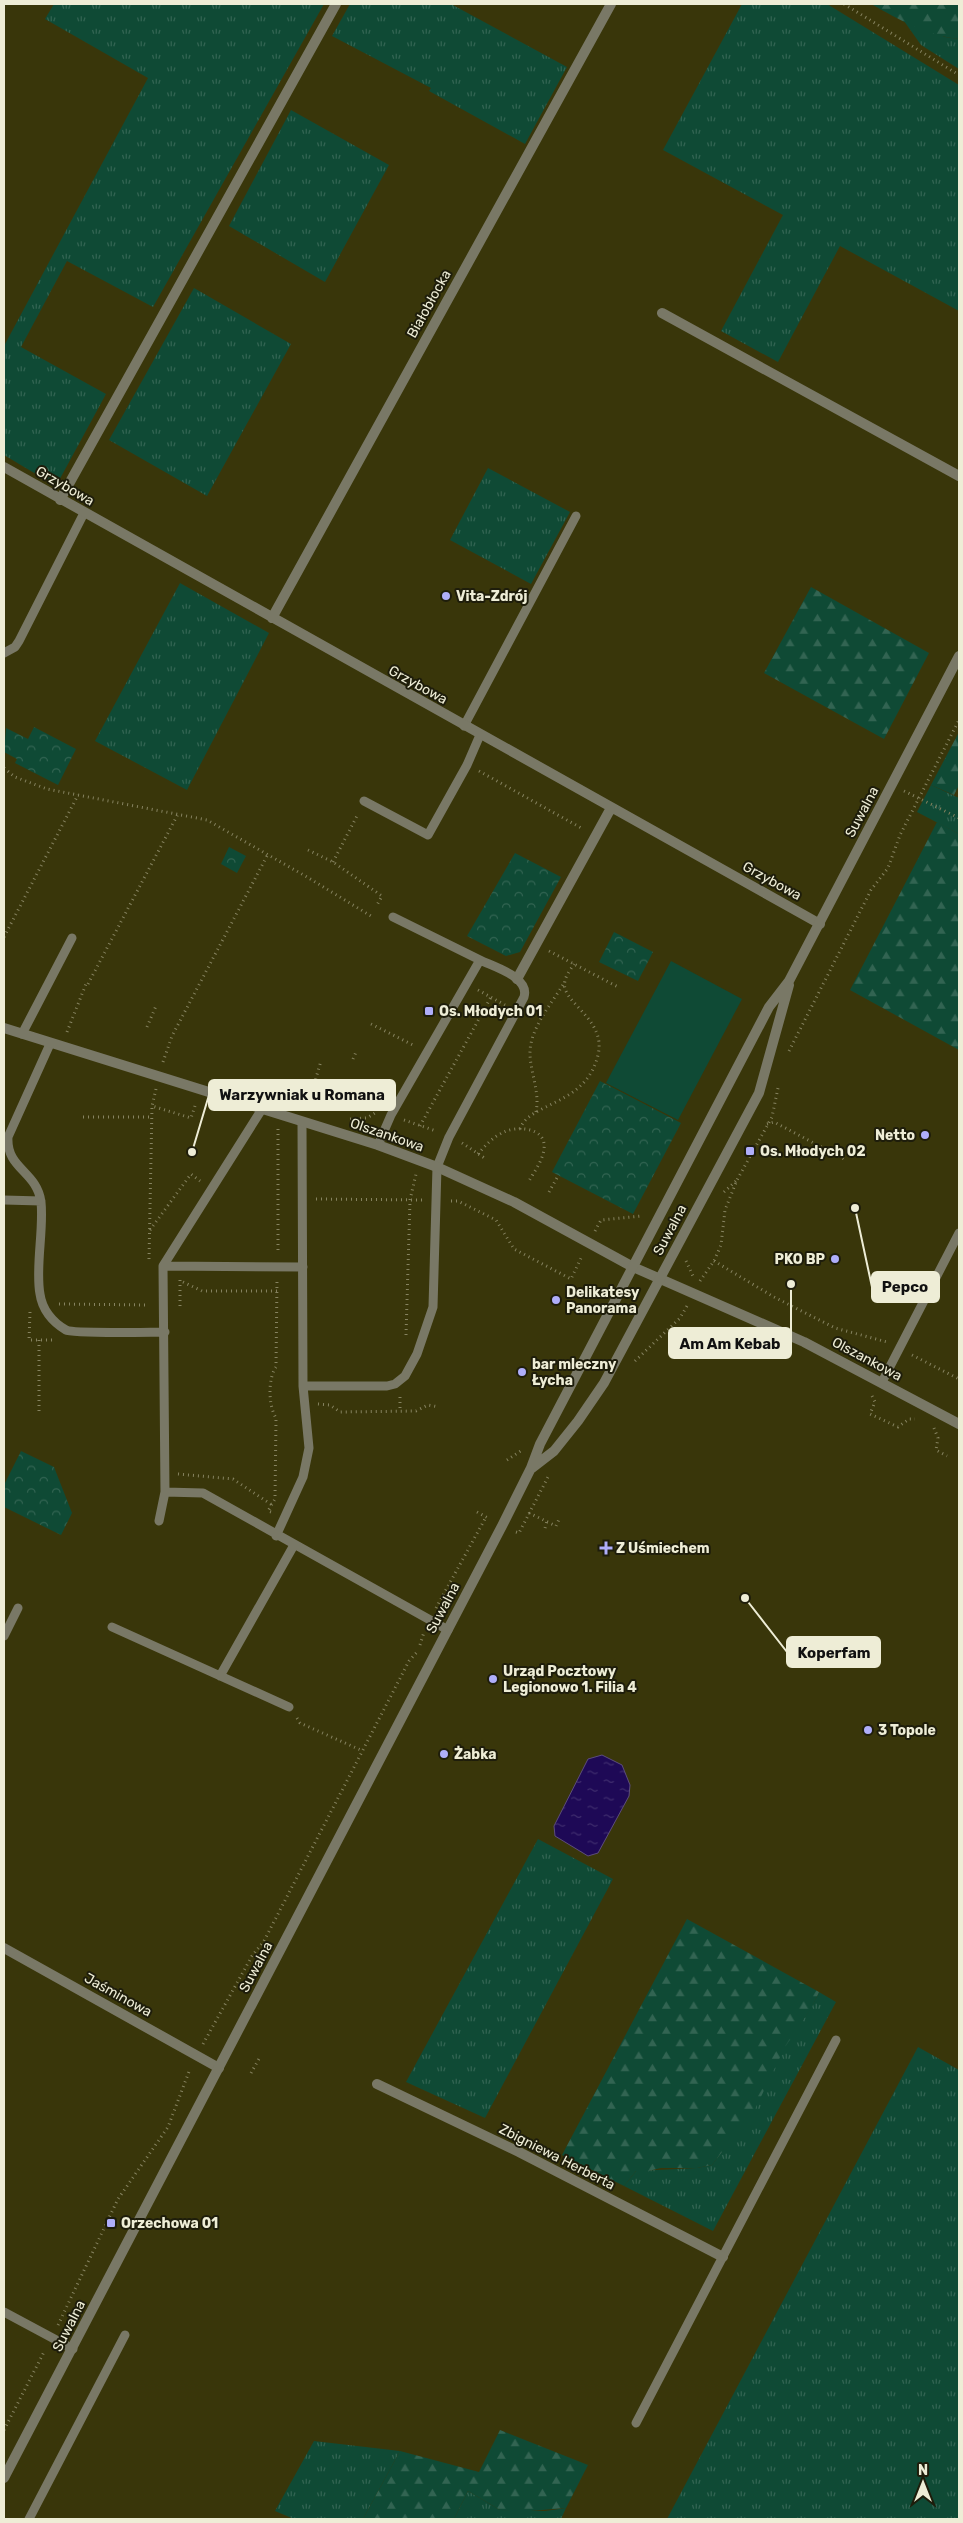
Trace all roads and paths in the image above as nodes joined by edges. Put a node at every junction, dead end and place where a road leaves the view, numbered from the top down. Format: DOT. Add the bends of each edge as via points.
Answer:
graph roads {
  1 [pos="336,4"];
  2 [pos="611,4"];
  3 [pos="844,4"];
  4 [pos="959,75"];
  5 [pos="662,314"];
  6 [pos="4,467"];
  7 [pos="959,476"];
  8 [pos="60,500"];
  9 [pos="84,513"];
  10 [pos="576,516"];
  11 [pos="272,618"];
  12 [pos="4,653"];
  13 [pos="959,656"];
  14 [pos="959,720"];
  15 [pos="464,726"];
  16 [pos="480,735"];
  17 [pos="467,765"];
  18 [pos="4,768"];
  19 [pos="892,785"];
  20 [pos="78,795"];
  21 [pos="918,798"];
  22 [pos="364,802"];
  23 [pos="611,808"];
  24 [pos="178,814"];
  25 [pos="959,818"];
  26 [pos="588,831"];
  27 [pos="308,850"];
  28 [pos="268,854"];
  29 [pos="333,862"];
  30 [pos="377,905"];
  31 [pos="371,916"];
  32 [pos="394,917"];
  33 [pos="820,924"];
  34 [pos="4,937"];
  35 [pos="72,938"];
  36 [pos="535,944"];
  37 [pos="480,960"];
  38 [pos="574,964"];
  39 [pos="517,979"];
  40 [pos="790,981"];
  41 [pos="564,982"];
  42 [pos="618,987"];
  43 [pos="476,989"];
  44 [pos="491,997"];
  45 [pos="156,1006"];
  46 [pos="517,1011"];
  47 [pos="370,1024"];
  48 [pos="147,1027"];
  49 [pos="4,1028"];
  50 [pos="22,1034"];
  51 [pos="402,1039"];
  52 [pos="50,1044"];
  53 [pos="62,1047"];
  54 [pos="356,1052"];
  55 [pos="786,1058"];
  56 [pos="353,1059"];
  57 [pos="321,1061"];
  58 [pos="159,1078"];
  59 [pos="779,1084"];
  60 [pos="197,1102"];
  61 [pos="308,1105"];
  62 [pos="152,1106"];
  63 [pos="380,1107"];
  64 [pos="262,1110"];
  65 [pos="536,1113"];
  66 [pos="83,1117"];
  67 [pos="152,1117"];
  68 [pos="350,1118"];
  69 [pos="403,1120"];
  70 [pos="302,1122"];
  71 [pos="766,1124"];
  72 [pos="278,1126"];
  73 [pos="420,1126"];
  74 [pos="520,1129"];
  75 [pos="434,1131"];
  76 [pos="464,1144"];
  77 [pos="378,1145"];
  78 [pos="478,1154"];
  79 [pos="486,1159"];
  80 [pos="844,1159"];
  81 [pos="437,1167"];
  82 [pos="416,1173"];
  83 [pos="558,1176"];
  84 [pos="737,1180"];
  85 [pos="529,1181"];
  86 [pos="202,1182"];
  87 [pos="549,1192"];
  88 [pos="721,1195"];
  89 [pos="303,1199"];
  90 [pos="4,1200"];
  91 [pos="410,1200"];
  92 [pos="434,1200"];
  93 [pos="41,1201"];
  94 [pos="649,1215"];
  95 [pos="601,1220"];
  96 [pos="149,1231"];
  97 [pos="959,1233"];
  98 [pos="582,1256"];
  99 [pos="685,1257"];
  100 [pos="714,1261"];
  101 [pos="149,1264"];
  102 [pos="164,1266"];
  103 [pos="633,1267"];
  104 [pos="278,1268"];
  105 [pos="303,1268"];
  106 [pos="660,1279"];
  107 [pos="180,1280"];
  108 [pos="700,1280"];
  109 [pos="708,1283"];
  110 [pos="277,1291"];
  111 [pos="44,1304"];
  112 [pos="148,1305"];
  113 [pos="696,1310"];
  114 [pos="164,1332"];
  115 [pos="39,1340"];
  116 [pos="404,1344"];
  117 [pos="899,1349"];
  118 [pos="628,1366"];
  119 [pos="959,1379"];
  120 [pos="882,1382"];
  121 [pos="395,1384"];
  122 [pos="303,1386"];
  123 [pos="872,1395"];
  124 [pos="305,1404"];
  125 [pos="438,1407"];
  126 [pos="400,1411"];
  127 [pos="39,1413"];
  128 [pos="920,1420"];
  129 [pos="927,1424"];
  130 [pos="959,1424"];
  131 [pos="526,1447"];
  132 [pos="947,1456"];
  133 [pos="507,1460"];
  134 [pos="531,1468"];
  135 [pos="165,1492"];
  136 [pos="275,1499"];
  137 [pos="529,1513"];
  138 [pos="486,1517"];
  139 [pos="560,1517"];
  140 [pos="159,1521"];
  141 [pos="548,1522"];
  142 [pos="545,1528"];
  143 [pos="276,1536"];
  144 [pos="294,1545"];
  145 [pos="18,1608"];
  146 [pos="430,1621"];
  147 [pos="112,1628"];
  148 [pos="448,1630"];
  149 [pos="4,1636"];
  150 [pos="220,1676"];
  151 [pos="289,1707"];
  152 [pos="362,1751"];
  153 [pos="4,1948"];
  154 [pos="221,2013"];
  155 [pos="226,2016"];
  156 [pos="836,2040"];
  157 [pos="202,2045"];
  158 [pos="260,2057"];
  159 [pos="191,2066"];
  160 [pos="219,2068"];
  161 [pos="251,2073"];
  162 [pos="378,2084"];
  163 [pos="722,2257"];
  164 [pos="4,2312"];
  165 [pos="125,2335"];
  166 [pos="52,2338"];
  167 [pos="73,2349"];
  168 [pos="636,2424"];
  169 [pos="4,2430"];
  170 [pos="4,2478"];
  171 [pos="29,2519"];
  1 -- 8 [label="street"];
  2 -- 11 [label="street, Białobłocka"];
  3 -- 4 [label="path"];
  5 -- 7 [label="street"];
  6 -- 8 [label="street, Grzybowa"];
  8 -- 9 [label="street, Grzybowa"];
  9 -- 11 [label="street, Grzybowa"];
  9 -- 12 [label="lane" via="19,642"];
  10 -- 15 [label="lane"];
  11 -- 15 [label="street, Grzybowa"];
  13 -- 19 [label="street, Suwalna"];
  14 -- 21 [label="path"];
  15 -- 16 [label="street, Grzybowa"];
  16 -- 17 [label="lane"];
  16 -- 23 [label="street, Grzybowa"];
  17 -- 22 [label="lane" via="428,835"];
  17 -- 26 [label="path"];
  18 -- 20 [label="path" via="30,784"];
  19 -- 21 [label="path"];
  19 -- 33 [label="street, Suwalna"];
  20 -- 24 [label="path"];
  20 -- 34 [label="path"];
  21 -- 25 [label="path"];
  21 -- 55 [label="path" via="888,868 871,890"];
  22 -- 29 [label="path"];
  23 -- 33 [label="street, Grzybowa"];
  23 -- 36 [label="street"];
  24 -- 28 [label="path" via="207,820"];
  24 -- 53 [label="path" via="87,984"];
  27 -- 29 [label="path"];
  28 -- 31 [label="path"];
  28 -- 58 [label="path" via="172,1036"];
  29 -- 30 [label="path" via="382,896"];
  32 -- 37 [label="lane"];
  33 -- 40 [label="street, Suwalna"];
  35 -- 50 [label="lane"];
  36 -- 38 [label="path"];
  36 -- 39 [label="street"];
  37 -- 39 [label="lane"];
  37 -- 77 [label="lane" via="391,1115"];
  38 -- 41 [label="path"];
  38 -- 42 [label="path"];
  39 -- 46 [label="lane" via="524,985 525,993"];
  40 -- 103 [label="street, Suwalna" via="769,1007"];
  40 -- 106 [label="street, Suwalna" via="759,1093"];
  41 -- 65 [label="path" via="541,1019 532,1041 530,1055 537,1098"];
  41 -- 65 [label="path" via="571,1000 598,1034 598,1055 589,1076 575,1092"];
  43 -- 44 [label="path"];
  44 -- 46 [label="path"];
  44 -- 73 [label="path"];
  45 -- 48 [label="path"];
  46 -- 81 [label="lane" via="449,1137"];
  47 -- 51 [label="path"];
  49 -- 50 [label="street, Olszankowa"];
  50 -- 52 [label="street, Olszankowa"];
  52 -- 53 [label="street, Olszankowa"];
  52 -- 93 [label="lane" via="8,1137 7,1150 14,1162 33,1179"];
  53 -- 58 [label="street, Olszankowa"];
  54 -- 56 [label="path"];
  57 -- 61 [label="path"];
  58 -- 62 [label="path"];
  58 -- 64 [label="street, Olszankowa"];
  59 -- 71 [label="path" via="772,1117"];
  60 -- 62 [label="path" via="192,1118"];
  62 -- 67 [label="path"];
  63 -- 68 [label="path" via="367,1118"];
  64 -- 70 [label="street, Olszankowa"];
  64 -- 102 [label="lane"];
  65 -- 74 [label="path" via="524,1121"];
  66 -- 67 [label="path"];
  67 -- 96 [label="path"];
  69 -- 73 [label="path"];
  70 -- 77 [label="street, Olszankowa"];
  70 -- 89 [label="lane"];
  71 -- 80 [label="path" via="774,1122"];
  71 -- 84 [label="path"];
  72 -- 104 [label="path"];
  73 -- 75 [label="path"];
  74 -- 78 [label="path" via="501,1133"];
  74 -- 85 [label="path" via="539,1134 544,1140 543,1154"];
  76 -- 78 [label="path"];
  77 -- 81 [label="street, Olszankowa"];
  78 -- 79 [label="path"];
  81 -- 92 [label="lane"];
  81 -- 103 [label="street, Olszankowa" via="514,1202"];
  82 -- 91 [label="path"];
  83 -- 87 [label="path"];
  84 -- 88 [label="path"];
  84 -- 100 [label="path" via="725,1210 724,1233"];
  86 -- 96 [label="path" via="191,1174"];
  89 -- 91 [label="path"];
  89 -- 105 [label="lane"];
  90 -- 93 [label="lane"];
  91 -- 92 [label="path"];
  91 -- 116 [label="path" via="408,1326"];
  92 -- 98 [label="path" via="458,1201 496,1220 514,1249 571,1279"];
  92 -- 121 [label="lane" via="433,1307 418,1354 406,1376"];
  93 -- 111 [label="lane" via="40,1294"];
  94 -- 95 [label="path"];
  96 -- 101 [label="path"];
  97 -- 117 [label="lane"];
  99 -- 108 [label="path" via="691,1273"];
  100 -- 108 [label="path"];
  100 -- 117 [label="path" via="835,1328 884,1340"];
  102 -- 104 [label="lane"];
  102 -- 114 [label="lane"];
  103 -- 106 [label="street, Olszankowa"];
  103 -- 134 [label="street, Suwalna" via="540,1444"];
  104 -- 105 [label="lane"];
  104 -- 110 [label="path"];
  105 -- 122 [label="lane"];
  106 -- 120 [label="street, Olszankowa" via="761,1322"];
  106 -- 134 [label="street, Suwalna" via="604,1384 584,1414 554,1451"];
  107 -- 110 [label="path" via="202,1291"];
  108 -- 109 [label="path"];
  110 -- 136 [label="path" via="276,1367 271,1374 271,1411 276,1418"];
  111 -- 112 [label="path"];
  111 -- 114 [label="lane" via="49,1317 67,1331"];
  113 -- 118 [label="path" via="687,1306 680,1318"];
  114 -- 135 [label="lane"];
  115 -- 127 [label="path"];
  117 -- 119 [label="path"];
  117 -- 120 [label="lane"];
  120 -- 130 [label="street, Olszankowa"];
  121 -- 122 [label="lane"];
  121 -- 126 [label="path" via="400,1390"];
  122 -- 124 [label="lane"];
  123 -- 128 [label="path" via="875,1402 870,1414 885,1422 898,1428 908,1419"];
  124 -- 126 [label="path" via="330,1405 340,1412"];
  124 -- 143 [label="lane" via="309,1448 307,1463"];
  125 -- 126 [label="path" via="428,1405 416,1411"];
  129 -- 132 [label="path" via="934,1428 938,1438 936,1450"];
  131 -- 133 [label="path"];
  134 -- 148 [label="street, Suwalna"];
  135 -- 140 [label="lane"];
  135 -- 143 [label="lane" via="203,1493"];
  137 -- 141 [label="path"];
  138 -- 146 [label="path"];
  139 -- 141 [label="path" via="556,1526"];
  141 -- 142 [label="path"];
  143 -- 144 [label="lane"];
  144 -- 146 [label="lane"];
  144 -- 150 [label="lane"];
  145 -- 149 [label="lane"];
  146 -- 148 [label="lane"];
  146 -- 152 [label="path"];
  147 -- 150 [label="lane"];
  148 -- 160 [label="street, Suwalna"];
  150 -- 151 [label="lane"];
  151 -- 152 [label="path" via="300,1723"];
  152 -- 154 [label="path" via="264,1941 252,1956"];
  153 -- 160 [label="street, Jaśminowa"];
  154 -- 155 [label="path"];
  154 -- 157 [label="path"];
  156 -- 163 [label="lane"];
  158 -- 161 [label="path"];
  159 -- 166 [label="path" via="168,2127 118,2200"];
  160 -- 167 [label="street, Suwalna"];
  162 -- 163 [label="street, Zbigniewa Herberta" via="519,2152"];
  163 -- 168 [label="lane"];
  164 -- 166 [label="lane"];
  165 -- 171 [label="lane"];
  166 -- 167 [label="lane"];
  166 -- 169 [label="path"];
  167 -- 170 [label="street, Suwalna"];
}
